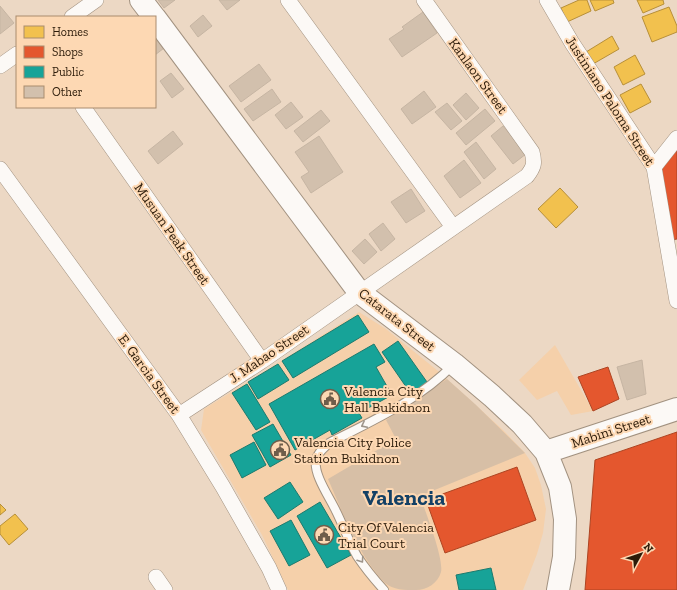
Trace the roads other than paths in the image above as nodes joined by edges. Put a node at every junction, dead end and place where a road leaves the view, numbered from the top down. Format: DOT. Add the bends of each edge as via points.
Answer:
graph roads {
  1 [pos="96,0"];
  2 [pos="141,0"];
  3 [pos="288,0"];
  4 [pos="424,0"];
  5 [pos="547,0"];
  6 [pos="73,16"];
  7 [pos="153,16"];
  8 [pos="156,21"];
  9 [pos="16,55"];
  10 [pos="0,66"];
  11 [pos="84,108"];
  12 [pos="677,138"];
  13 [pos="532,152"];
  14 [pos="654,167"];
  15 [pos="0,169"];
  16 [pos="453,228"];
  17 [pos="359,292"];
  18 [pos="677,300"];
  19 [pos="262,360"];
  20 [pos="454,364"];
  21 [pos="677,409"];
  22 [pos="179,415"];
  23 [pos="546,452"];
  24 [pos="156,577"];
  25 [pos="165,590"];
  26 [pos="279,590"];
  27 [pos="384,590"];
  28 [pos="558,590"];
  1 -- 6 [label="street"];
  2 -- 7 [label="street, Catarata Street"];
  3 -- 16 [label="street"];
  4 -- 13 [label="street, Kanlaon Street"];
  5 -- 14 [label="street, Justiniano Paloma Street" via="572,43"];
  8 -- 17 [label="street, Catarata Street"];
  9 -- 10 [label="street"];
  11 -- 19 [label="street, Musuan Peak Street"];
  12 -- 14 [label="street"];
  13 -- 16 [label="street, J. Mabao Street" via="535,161 527,176"];
  14 -- 18 [label="street, Justiniano Paloma Street"];
  15 -- 22 [label="street, E. Garcia Street"];
  16 -- 17 [label="street, J. Mabao Street"];
  17 -- 19 [label="street, J. Mabao Street"];
  17 -- 20 [label="street, Catarata Street"];
  19 -- 22 [label="street, J. Mabao Street"];
  20 -- 23 [label="street, Catarata Street" via="522,424"];
  20 -- 27 [label="lane, one-way" via="418,394 329,443 316,458 315,465 324,489 357,555"];
  21 -- 23 [label="street, Mabini Street"];
  22 -- 26 [label="street, E. Garcia Street" via="223,487"];
  23 -- 28 [label="street, Catarata Street" via="560,487 566,519 564,557"];
  24 -- 25 [label="street"];
}
